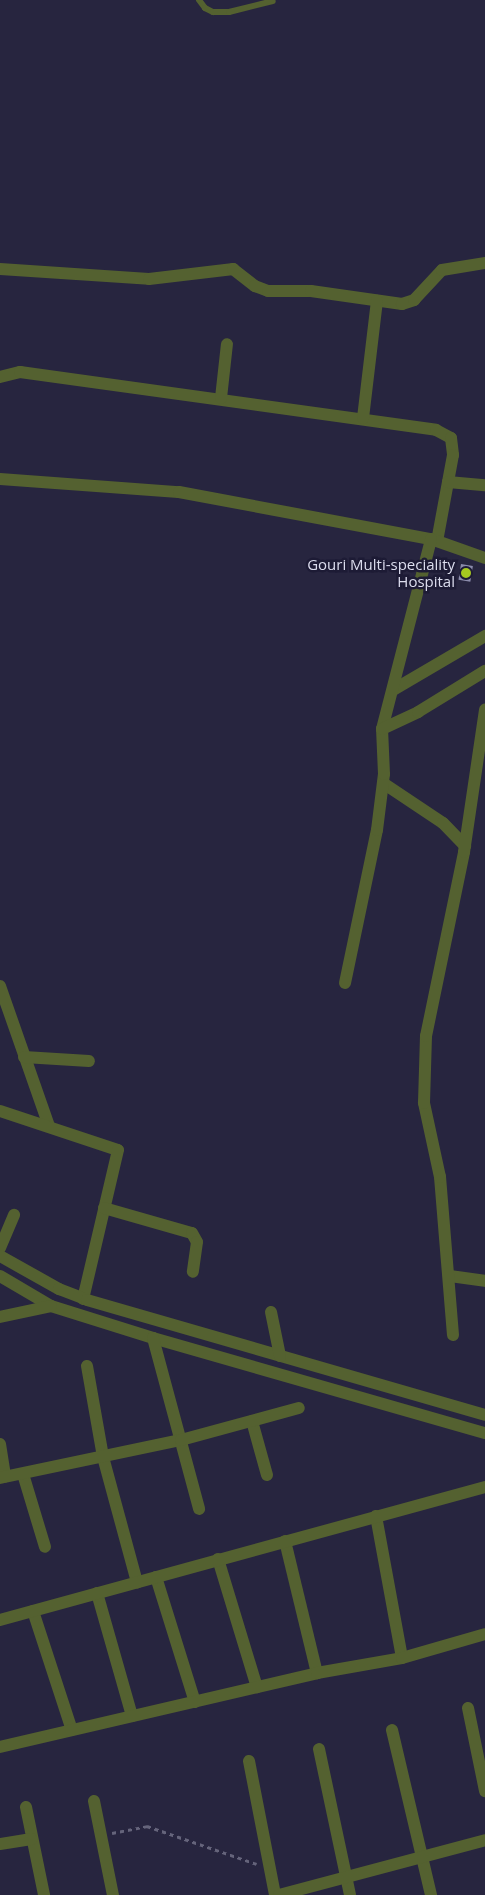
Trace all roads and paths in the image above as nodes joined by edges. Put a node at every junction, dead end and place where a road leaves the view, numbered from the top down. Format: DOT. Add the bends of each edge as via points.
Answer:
graph roads {
  1 [pos="199,0"];
  2 [pos="273,1"];
  3 [pos="485,263"];
  4 [pos="0,269"];
  5 [pos="377,301"];
  6 [pos="227,344"];
  7 [pos="0,377"];
  8 [pos="222,398"];
  9 [pos="363,418"];
  10 [pos="0,479"];
  11 [pos="448,482"];
  12 [pos="485,485"];
  13 [pos="434,540"];
  14 [pos="485,558"];
  15 [pos="485,636"];
  16 [pos="485,671"];
  17 [pos="392,690"];
  18 [pos="485,710"];
  19 [pos="382,729"];
  20 [pos="383,783"];
  21 [pos="465,846"];
  22 [pos="346,983"];
  23 [pos="0,986"];
  24 [pos="24,1057"];
  25 [pos="89,1061"];
  26 [pos="0,1111"];
  27 [pos="49,1126"];
  28 [pos="104,1208"];
  29 [pos="14,1215"];
  30 [pos="0,1248"];
  31 [pos="0,1256"];
  32 [pos="194,1272"];
  33 [pos="0,1276"];
  34 [pos="450,1276"];
  35 [pos="485,1281"];
  36 [pos="83,1299"];
  37 [pos="51,1306"];
  38 [pos="271,1312"];
  39 [pos="0,1317"];
  40 [pos="452,1335"];
  41 [pos="153,1338"];
  42 [pos="280,1356"];
  43 [pos="87,1366"];
  44 [pos="299,1408"];
  45 [pos="485,1415"];
  46 [pos="252,1421"];
  47 [pos="485,1433"];
  48 [pos="181,1440"];
  49 [pos="0,1444"];
  50 [pos="103,1457"];
  51 [pos="23,1474"];
  52 [pos="267,1475"];
  53 [pos="3,1477"];
  54 [pos="485,1487"];
  55 [pos="199,1509"];
  56 [pos="376,1516"];
  57 [pos="285,1541"];
  58 [pos="45,1547"];
  59 [pos="218,1559"];
  60 [pos="156,1576"];
  61 [pos="137,1582"];
  62 [pos="97,1593"];
  63 [pos="33,1611"];
  64 [pos="0,1620"];
  65 [pos="485,1634"];
  66 [pos="402,1658"];
  67 [pos="317,1673"];
  68 [pos="257,1687"];
  69 [pos="195,1702"];
  70 [pos="468,1708"];
  71 [pos="132,1716"];
  72 [pos="72,1730"];
  73 [pos="392,1730"];
  74 [pos="0,1747"];
  75 [pos="319,1749"];
  76 [pos="250,1761"];
  77 [pos="485,1791"];
  78 [pos="94,1801"];
  79 [pos="26,1807"];
  80 [pos="100,1835"];
  81 [pos="32,1840"];
  82 [pos="485,1840"];
  83 [pos="0,1844"];
  84 [pos="422,1857"];
  85 [pos="270,1869"];
  86 [pos="346,1876"];
  87 [pos="44,1895"];
  88 [pos="113,1895"];
  89 [pos="275,1895"];
  90 [pos="279,1895"];
  91 [pos="350,1895"];
  92 [pos="431,1895"];
  1 -- 2 [label="lane" via="204,8 213,12 229,12"];
  3 -- 5 [label="street" via="442,270 414,300 402,304"];
  4 -- 5 [label="street" via="149,279 233,269 255,286 268,291 311,291"];
  5 -- 9 [label="street"];
  6 -- 8 [label="street"];
  7 -- 8 [label="street" via="20,372"];
  8 -- 9 [label="street"];
  9 -- 11 [label="street" via="445,433 452,446"];
  10 -- 13 [label="street" via="179,492"];
  11 -- 12 [label="street"];
  11 -- 13 [label="street"];
  13 -- 14 [label="street"];
  13 -- 17 [label="street"];
  15 -- 17 [label="street"];
  16 -- 19 [label="street" via="418,712"];
  17 -- 19 [label="street"];
  18 -- 21 [label="street"];
  19 -- 20 [label="street"];
  20 -- 21 [label="street" via="443,823"];
  20 -- 22 [label="street" via="377,830"];
  21 -- 34 [label="street" via="426,1036 424,1103 440,1178"];
  23 -- 24 [label="street"];
  24 -- 25 [label="street"];
  24 -- 27 [label="street"];
  26 -- 27 [label="street"];
  27 -- 28 [label="street" via="118,1150"];
  28 -- 32 [label="street" via="192,1233 197,1242"];
  28 -- 36 [label="street"];
  29 -- 30 [label="street"];
  31 -- 36 [label="street"];
  33 -- 37 [label="street"];
  34 -- 35 [label="street"];
  34 -- 40 [label="street"];
  36 -- 42 [label="street"];
  37 -- 39 [label="street"];
  37 -- 41 [label="street"];
  38 -- 42 [label="street"];
  41 -- 47 [label="street"];
  41 -- 48 [label="street"];
  42 -- 45 [label="street"];
  43 -- 50 [label="street"];
  44 -- 46 [label="street"];
  46 -- 48 [label="street"];
  46 -- 52 [label="street"];
  48 -- 50 [label="street"];
  48 -- 55 [label="street"];
  49 -- 53 [label="street"];
  50 -- 51 [label="street"];
  50 -- 61 [label="street"];
  51 -- 53 [label="street"];
  51 -- 58 [label="street"];
  54 -- 56 [label="street"];
  56 -- 57 [label="street"];
  56 -- 66 [label="street"];
  57 -- 59 [label="street"];
  57 -- 67 [label="street"];
  59 -- 60 [label="street"];
  59 -- 68 [label="street"];
  60 -- 61 [label="street"];
  60 -- 69 [label="street"];
  61 -- 62 [label="street"];
  62 -- 63 [label="street"];
  62 -- 71 [label="street"];
  63 -- 64 [label="street"];
  63 -- 72 [label="street"];
  65 -- 66 [label="street"];
  66 -- 67 [label="street"];
  67 -- 68 [label="street"];
  68 -- 69 [label="street"];
  69 -- 71 [label="street"];
  70 -- 77 [label="street"];
  71 -- 72 [label="street"];
  72 -- 74 [label="street"];
  73 -- 84 [label="street"];
  75 -- 86 [label="street"];
  76 -- 85 [label="street"];
  78 -- 80 [label="street"];
  79 -- 81 [label="street"];
  80 -- 85 [label="path" via="147,1826"];
  80 -- 88 [label="street"];
  81 -- 83 [label="street"];
  81 -- 87 [label="street"];
  82 -- 84 [label="street"];
  84 -- 86 [label="street"];
  84 -- 92 [label="street"];
  85 -- 89 [label="street"];
  86 -- 90 [label="street"];
  86 -- 91 [label="street"];
}
